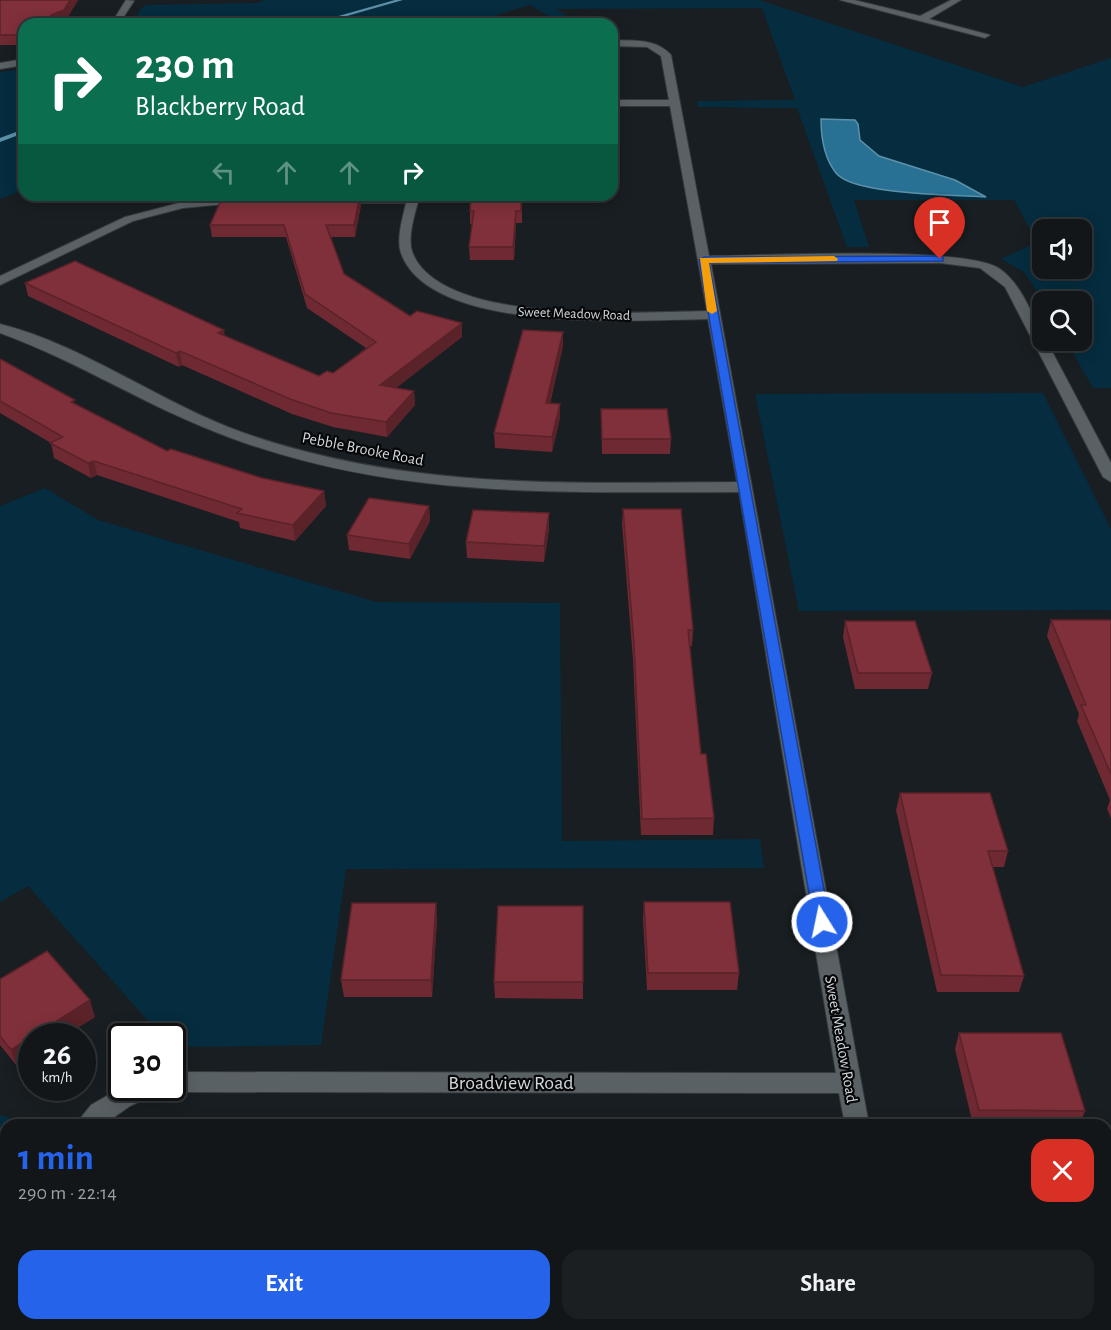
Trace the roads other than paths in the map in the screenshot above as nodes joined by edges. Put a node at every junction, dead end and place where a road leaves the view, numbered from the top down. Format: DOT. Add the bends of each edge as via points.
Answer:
graph roads {
  1 [pos="118,0"];
  2 [pos="139,0"];
  3 [pos="844,0"];
  4 [pos="957,0"];
  5 [pos="130,1"];
  6 [pos="119,18"];
  7 [pos="920,20"];
  8 [pos="985,35"];
  9 [pos="618,43"];
  10 [pos="18,63"];
  11 [pos="0,66"];
  12 [pos="618,103"];
  13 [pos="674,103"];
  14 [pos="228,201"];
  15 [pos="413,201"];
  16 [pos="704,260"];
  17 [pos="0,281"];
  18 [pos="712,315"];
  19 [pos="0,328"];
  20 [pos="1111,477"];
  21 [pos="746,487"];
  22 [pos="186,1082"];
  23 [pos="850,1083"];
  24 [pos="115,1101"];
  25 [pos="93,1119"];
  26 [pos="856,1119"];
  1 -- 5 [label="street"];
  2 -- 5 [label="street"];
  3 -- 7 [label="street"];
  4 -- 7 [label="street"];
  5 -- 6 [label="street"];
  7 -- 8 [label="street"];
  9 -- 13 [label="street, Sweet Meadow Road" via="660,48 666,55"];
  10 -- 11 [label="street"];
  12 -- 13 [label="street"];
  13 -- 16 [label="street, Sweet Meadow Road"];
  14 -- 17 [label="street" via="183,205 129,219"];
  15 -- 18 [label="street, Sweet Meadow Road" via="406,251 416,273 442,291 484,306 520,312"];
  16 -- 18 [label="street, Sweet Meadow Road"];
  16 -- 20 [label="street" via="940,259 983,265 1010,285"];
  18 -- 21 [label="street, Sweet Meadow Road"];
  19 -- 21 [label="street, Pebble Brooke Road" via="58,350 186,415 237,435 355,468 474,485"];
  21 -- 23 [label="street, Sweet Meadow Road"];
  22 -- 23 [label="street, Broadview Road"];
  23 -- 26 [label="street, Sweet Meadow Road"];
  24 -- 25 [label="street"];
}
